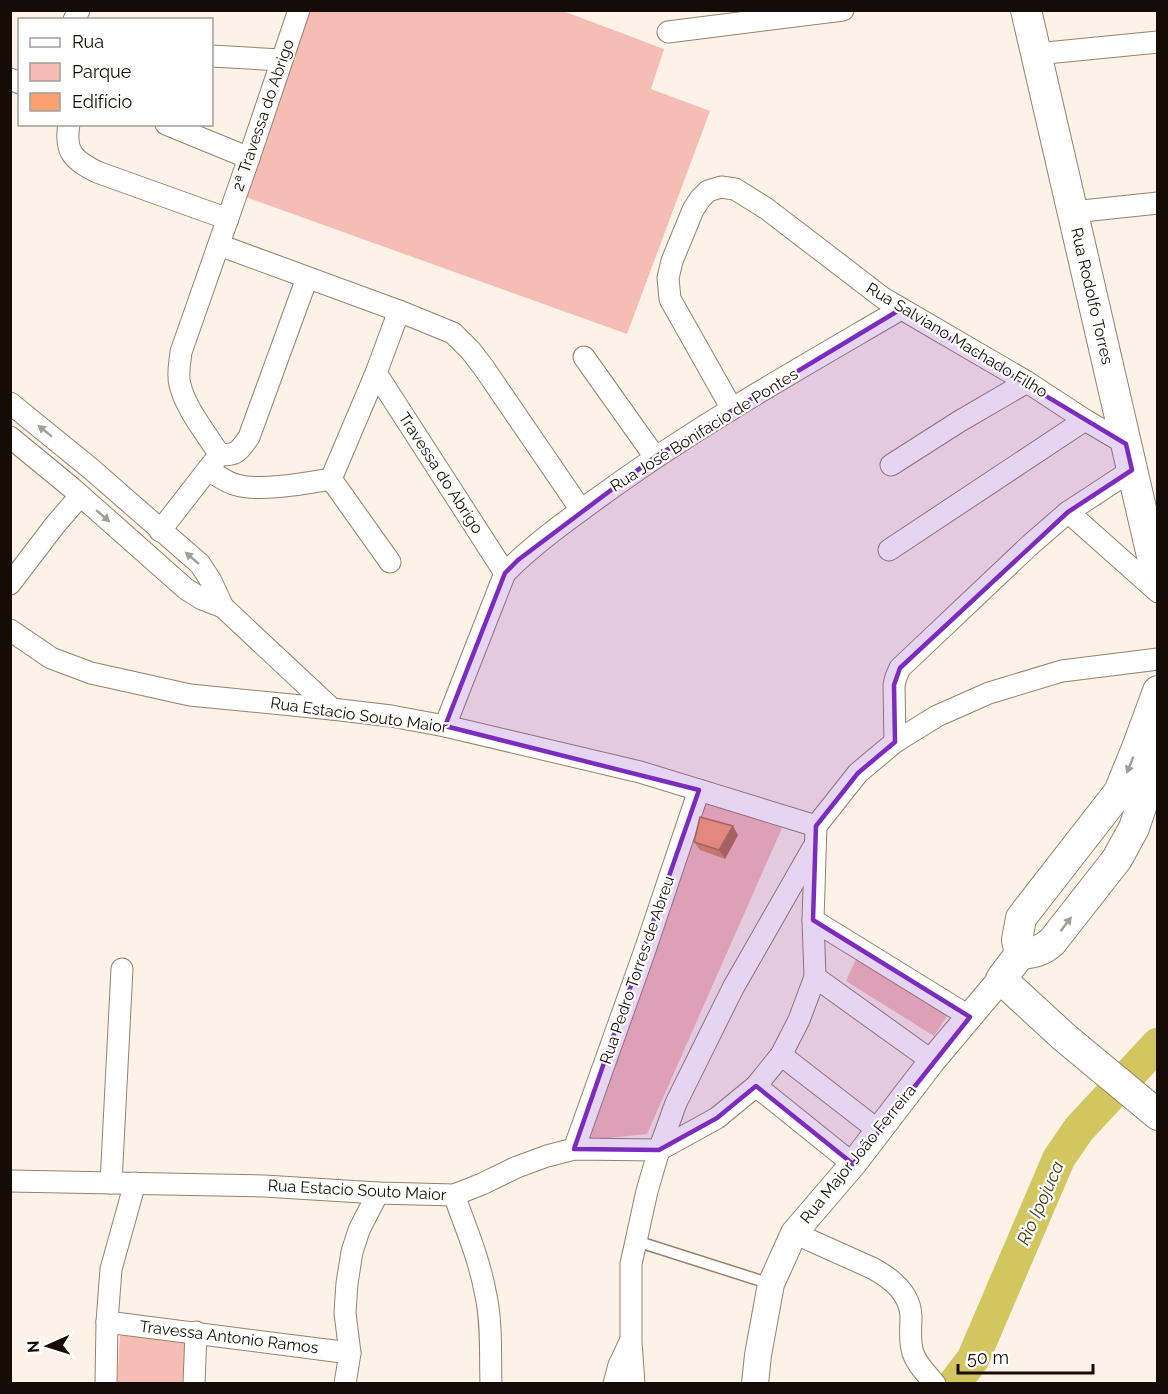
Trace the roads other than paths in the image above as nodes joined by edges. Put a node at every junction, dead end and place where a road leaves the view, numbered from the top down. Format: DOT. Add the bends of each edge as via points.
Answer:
graph roads {
  1 [pos="299,10"];
  2 [pos="843,10"];
  3 [pos="1026,10"];
  4 [pos="668,32"];
  5 [pos="1158,42"];
  6 [pos="1036,54"];
  7 [pos="213,56"];
  8 [pos="281,60"];
  9 [pos="69,126"];
  10 [pos="171,126"];
  11 [pos="249,158"];
  12 [pos="1158,203"];
  13 [pos="1073,212"];
  14 [pos="228,219"];
  15 [pos="219,245"];
  16 [pos="307,278"];
  17 [pos="901,309"];
  18 [pos="399,311"];
  19 [pos="584,357"];
  20 [pos="376,373"];
  21 [pos="1027,382"];
  22 [pos="10,403"];
  23 [pos="732,409"];
  24 [pos="1085,420"];
  25 [pos="10,437"];
  26 [pos="655,457"];
  27 [pos="1129,457"];
  28 [pos="214,462"];
  29 [pos="891,465"];
  30 [pos="90,468"];
  31 [pos="331,479"];
  32 [pos="76,492"];
  33 [pos="581,510"];
  34 [pos="1068,512"];
  35 [pos="160,531"];
  36 [pos="889,550"];
  37 [pos="390,562"];
  38 [pos="505,573"];
  39 [pos="1158,582"];
  40 [pos="10,585"];
  41 [pos="1158,592"];
  42 [pos="223,607"];
  43 [pos="10,630"];
  44 [pos="1158,658"];
  45 [pos="1156,698"];
  46 [pos="332,709"];
  47 [pos="445,726"];
  48 [pos="1158,740"];
  49 [pos="895,742"];
  50 [pos="699,790"];
  51 [pos="815,836"];
  52 [pos="1064,864"];
  53 [pos="1096,885"];
  54 [pos="813,920"];
  55 [pos="1020,954"];
  56 [pos="122,969"];
  57 [pos="815,977"];
  58 [pos="1001,979"];
  59 [pos="970,1017"];
  60 [pos="781,1055"];
  61 [pos="932,1061"];
  62 [pos="756,1086"];
  63 [pos="1158,1115"];
  64 [pos="879,1131"];
  65 [pos="574,1149"];
  66 [pos="659,1150"];
  67 [pos="852,1164"];
  68 [pos="10,1181"];
  69 [pos="111,1183"];
  70 [pos="135,1183"];
  71 [pos="378,1193"];
  72 [pos="454,1195"];
  73 [pos="794,1233"];
  74 [pos="636,1241"];
  75 [pos="771,1284"];
  76 [pos="107,1322"];
  77 [pos="196,1332"];
  78 [pos="631,1342"];
  79 [pos="350,1353"];
  80 [pos="106,1383"];
  81 [pos="194,1383"];
  82 [pos="345,1383"];
  83 [pos="491,1383"];
  84 [pos="614,1383"];
  85 [pos="634,1383"];
  86 [pos="755,1383"];
  87 [pos="935,1383"];
  1 -- 8 [label="street, 2ª Travessa do Abrigo"];
  2 -- 4 [label="street"];
  3 -- 6 [label="main road, Rua Rodolfo Torres"];
  5 -- 6 [label="street"];
  6 -- 13 [label="main road, Rua Rodolfo Torres"];
  7 -- 8 [label="street"];
  8 -- 11 [label="street, 2ª Travessa do Abrigo"];
  9 -- 14 [label="street" via="72,157 81,163"];
  10 -- 11 [label="street"];
  11 -- 14 [label="street, 2ª Travessa do Abrigo"];
  12 -- 13 [label="street"];
  13 -- 27 [label="main road, Rua Rodolfo Torres"];
  14 -- 15 [label="street, 2ª Travessa do Abrigo"];
  15 -- 16 [label="street"];
  15 -- 28 [label="street, 2ª Travessa do Abrigo" via="181,352 179,368 179,384"];
  16 -- 18 [label="street"];
  16 -- 28 [label="street" via="249,437 236,453"];
  17 -- 21 [label="street, Rua Salviano Machado Filho"];
  17 -- 23 [label="street, Rua José Bonifacio de Pontes"];
  17 -- 23 [label="street, Rua Salviano Machado Filho" via="735,189 721,187 708,191 693,210 672,261 668,278 670,299"];
  18 -- 20 [label="street"];
  18 -- 33 [label="street" via="453,333 471,351"];
  19 -- 26 [label="street"];
  20 -- 31 [label="street"];
  20 -- 38 [label="street, Travessa do Abrigo"];
  21 -- 24 [label="street, Rua Salviano Machado Filho"];
  21 -- 29 [label="street"];
  30 -- 22 [label="street, one-way"];
  23 -- 26 [label="street, Rua José Bonifacio de Pontes"];
  24 -- 27 [label="street, Rua Salviano Machado Filho"];
  24 -- 36 [label="street"];
  25 -- 32 [label="street"];
  26 -- 33 [label="street, Rua José Bonifacio de Pontes"];
  27 -- 34 [label="street"];
  27 -- 39 [label="main road, Rua Rodolfo Torres"];
  28 -- 31 [label="street" via="236,485 248,487"];
  28 -- 35 [label="street"];
  30 -- 32 [label="street"];
  30 -- 35 [label="street"];
  31 -- 37 [label="street"];
  32 -- 40 [label="street"];
  32 -- 42 [label="street, one-way" via="186,589"];
  33 -- 38 [label="street, Rua José Bonifacio de Pontes"];
  34 -- 41 [label="street"];
  34 -- 49 [label="street" via="900,668 894,685"];
  42 -- 35 [label="street, one-way" via="200,564"];
  38 -- 47 [label="street, Rua José Bonifacio de Pontes"];
  42 -- 46 [label="street"];
  43 -- 46 [label="street, Rua Estacio Souto Maior" via="51,658 91,674 190,695"];
  44 -- 49 [label="street" via="1062,671 989,693 938,716"];
  45 -- 52 [label="main road, one-way" via="1119,792"];
  46 -- 47 [label="street, Rua Estacio Souto Maior"];
  47 -- 50 [label="street, Rua Estacio Souto Maior" via="640,772"];
  48 -- 53 [label="main road" via="1134,828"];
  49 -- 51 [label="street" via="858,773"];
  50 -- 51 [label="street, Rua Estacio Souto Maior"];
  50 -- 65 [label="street, Rua Pedro Torres de Abreu"];
  51 -- 54 [label="street"];
  51 -- 66 [label="street" via="733,988 676,1103"];
  52 -- 53 [label="main road"];
  52 -- 55 [label="main road" via="1021,918 1017,940"];
  55 -- 53 [label="main road, one-way" via="1046,948"];
  54 -- 57 [label="street"];
  54 -- 59 [label="street"];
  55 -- 58 [label="main road, Rua Major João Ferreira"];
  56 -- 69 [label="street"];
  57 -- 60 [label="street"];
  57 -- 61 [label="street"];
  58 -- 59 [label="street, Rua Major João Ferreira"];
  58 -- 63 [label="main road"];
  59 -- 61 [label="street, Rua Major João Ferreira"];
  60 -- 62 [label="street"];
  60 -- 64 [label="street"];
  61 -- 64 [label="street, Rua Major João Ferreira"];
  62 -- 66 [label="street" via="717,1118"];
  62 -- 67 [label="street"];
  64 -- 67 [label="street, Rua Major João Ferreira"];
  65 -- 66 [label="street, Rua Estacio Souto Maior"];
  65 -- 72 [label="street, Rua Estacio Souto Maior" via="517,1167"];
  66 -- 74 [label="street"];
  67 -- 73 [label="street, Rua Major João Ferreira"];
  68 -- 69 [label="street, Rua Estacio Souto Maior"];
  69 -- 70 [label="street, Rua Estacio Souto Maior"];
  70 -- 71 [label="street, Rua Estacio Souto Maior"];
  70 -- 76 [label="street" via="111,1269"];
  71 -- 72 [label="street, Rua Estacio Souto Maior"];
  71 -- 79 [label="street" via="352,1252 345,1313"];
  72 -- 83 [label="street" via="486,1297"];
  73 -- 75 [label="street, Rua Major João Ferreira"];
  73 -- 87 [label="street" via="884,1274 897,1285 911,1313 910,1343 916,1361"];
  74 -- 75 [label="lane"];
  74 -- 78 [label="street" via="631,1264"];
  75 -- 86 [label="street, Rua Major João Ferreira"];
  76 -- 77 [label="street, Travessa Antonio Ramos"];
  76 -- 80 [label="street"];
  77 -- 79 [label="street, Travessa Antonio Ramos"];
  77 -- 81 [label="street"];
  78 -- 84 [label="street"];
  78 -- 85 [label="street"];
  79 -- 82 [label="street"];
}
